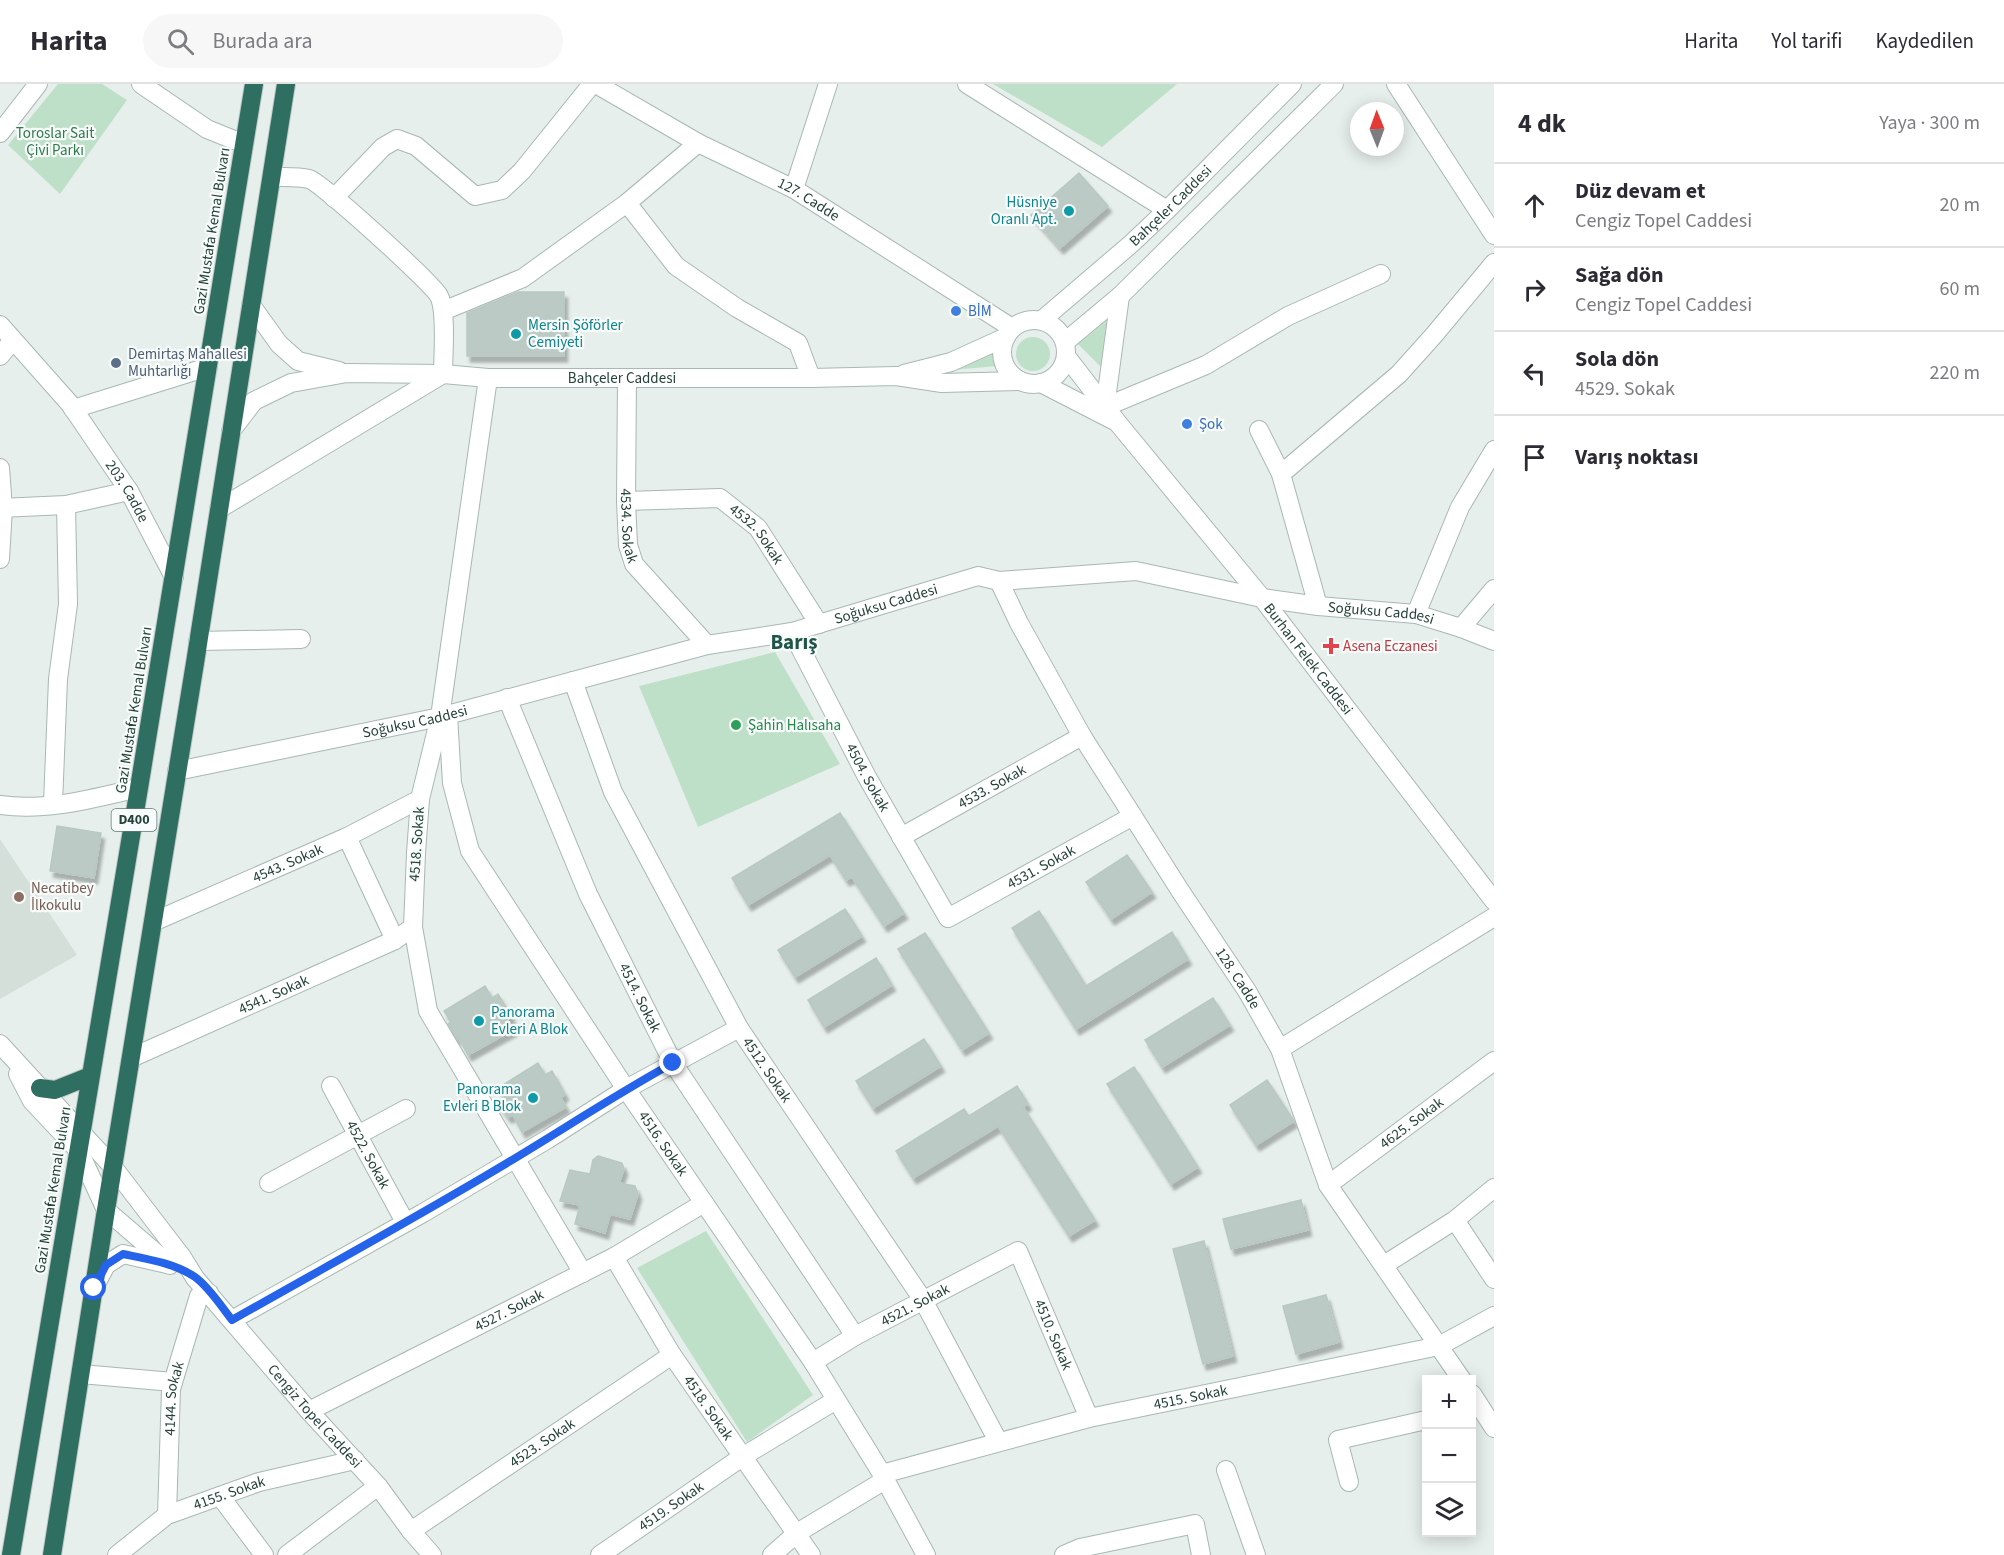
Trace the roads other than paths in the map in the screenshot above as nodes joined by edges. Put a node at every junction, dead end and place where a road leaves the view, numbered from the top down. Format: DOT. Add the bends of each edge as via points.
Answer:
graph roads {
  1 [pos="38,84"];
  2 [pos="141,84"];
  3 [pos="254,84"];
  4 [pos="286,84"];
  5 [pos="594,84"];
  6 [pos="828,84"];
  7 [pos="967,84"];
  8 [pos="1292,84"];
  9 [pos="1334,84"];
  10 [pos="1396,84"];
  11 [pos="0,133"];
  12 [pos="698,142"];
  13 [pos="244,144"];
  14 [pos="272,177"];
  15 [pos="794,189"];
  16 [pos="334,198"];
  17 [pos="627,203"];
  18 [pos="1167,210"];
  19 [pos="1494,235"];
  20 [pos="1494,263"];
  21 [pos="1381,274"];
  22 [pos="1120,296"];
  23 [pos="251,305"];
  24 [pos="443,311"];
  25 [pos="1042,320"];
  26 [pos="0,325"];
  27 [pos="1009,332"];
  28 [pos="13,340"];
  29 [pos="1065,349"];
  30 [pos="0,356"];
  31 [pos="208,367"];
  32 [pos="347,372"];
  33 [pos="443,374"];
  34 [pos="896,376"];
  35 [pos="488,378"];
  36 [pos="811,378"];
  37 [pos="627,379"];
  38 [pos="1020,381"];
  39 [pos="1041,383"];
  40 [pos="1105,407"];
  41 [pos="73,409"];
  42 [pos="1117,422"];
  43 [pos="1259,430"];
  44 [pos="231,431"];
  45 [pos="1494,450"];
  46 [pos="0,468"];
  47 [pos="1281,474"];
  48 [pos="129,491"];
  49 [pos="626,501"];
  50 [pos="66,505"];
  51 [pos="2,508"];
  52 [pos="219,509"];
  53 [pos="0,559"];
  54 [pos="174,577"];
  55 [pos="999,581"];
  56 [pos="1494,589"];
  57 [pos="1262,598"];
  58 [pos="1318,606"];
  59 [pos="1416,614"];
  60 [pos="819,624"];
  61 [pos="1461,628"];
  62 [pos="792,632"];
  63 [pos="301,639"];
  64 [pos="198,641"];
  65 [pos="1494,641"];
  66 [pos="707,645"];
  67 [pos="573,681"];
  68 [pos="507,698"];
  69 [pos="444,716"];
  70 [pos="1082,736"];
  71 [pos="177,771"];
  72 [pos="140,788"];
  73 [pos="420,799"];
  74 [pos="0,800"];
  75 [pos="53,804"];
  76 [pos="1133,816"];
  77 [pos="347,837"];
  78 [pos="901,837"];
  79 [pos="1494,901"];
  80 [pos="1494,917"];
  81 [pos="948,918"];
  82 [pos="153,922"];
  83 [pos="413,927"];
  84 [pos="394,940"];
  85 [pos="739,1028"];
  86 [pos="1280,1049"];
  87 [pos="5,1050"];
  88 [pos="131,1058"];
  89 [pos="1494,1061"];
  90 [pos="673,1063"];
  91 [pos="90,1076"];
  92 [pos="331,1086"];
  93 [pos="40,1088"];
  94 [pos="626,1089"];
  95 [pos="406,1109"];
  96 [pos="81,1131"];
  97 [pos="359,1134"];
  98 [pos="78,1151"];
  99 [pos="515,1158"];
  100 [pos="113,1167"];
  101 [pos="270,1183"];
  102 [pos="1328,1185"];
  103 [pos="1494,1188"];
  104 [pos="704,1203"];
  105 [pos="106,1210"];
  106 [pos="1455,1220"];
  107 [pos="405,1222"];
  108 [pos="1018,1251"];
  109 [pos="614,1257"];
  110 [pos="170,1265"];
  111 [pos="1384,1265"];
  112 [pos="583,1273"];
  113 [pos="195,1278"];
  114 [pos="1494,1279"];
  115 [pos="94,1288"];
  116 [pos="209,1293"];
  117 [pos="923,1300"];
  118 [pos="1494,1316"];
  119 [pos="232,1320"];
  120 [pos="855,1336"];
  121 [pos="1439,1346"];
  122 [pos="672,1355"];
  123 [pos="813,1362"];
  124 [pos="81,1374"];
  125 [pos="1459,1375"];
  126 [pos="173,1382"];
  127 [pos="837,1400"];
  128 [pos="1476,1405"];
  129 [pos="309,1411"];
  130 [pos="1089,1418"];
  131 [pos="1422,1421"];
  132 [pos="1494,1428"];
  133 [pos="998,1441"];
  134 [pos="742,1457"];
  135 [pos="355,1460"];
  136 [pos="1226,1470"];
  137 [pos="884,1477"];
  138 [pos="1349,1482"];
  139 [pos="378,1486"];
  140 [pos="220,1496"];
  141 [pos="167,1515"];
  142 [pos="411,1531"];
  143 [pos="797,1533"];
  144 [pos="11,1555"];
  145 [pos="52,1555"];
  146 [pos="117,1555"];
  147 [pos="264,1555"];
  148 [pos="287,1555"];
  149 [pos="432,1555"];
  150 [pos="600,1555"];
  151 [pos="772,1555"];
  152 [pos="811,1555"];
  153 [pos="926,1555"];
  154 [pos="1064,1555"];
  155 [pos="1201,1555"];
  156 [pos="1256,1555"];
  1 -- 11 [label="street"];
  2 -- 13 [label="street" via="207,129"];
  3 -- 13 [label="highway, Gazi Mustafa Kemal Bulvarı / D400"];
  4 -- 14 [label="highway, D400"];
  5 -- 12 [label="street, 127. Cadde"];
  5 -- 16 [label="street" via="502,190 475,196 416,146 397,139 383,147"];
  6 -- 15 [label="street"];
  7 -- 18 [label="street"];
  8 -- 18 [label="street, Bahçeler Caddesi"];
  9 -- 22 [label="street, Bahçeler Caddesi"];
  10 -- 19 [label="street"];
  12 -- 15 [label="street, 127. Cadde"];
  12 -- 17 [label="street"];
  13 -- 31 [label="highway, Gazi Mustafa Kemal Bulvarı / D400"];
  14 -- 16 [label="street" via="310,179"];
  14 -- 23 [label="highway, D400"];
  15 -- 27 [label="street, 127. Cadde"];
  16 -- 24 [label="street" via="422,276 439,296"];
  17 -- 24 [label="street" via="523,278"];
  17 -- 36 [label="street" via="676,266 798,343"];
  18 -- 25 [label="street, Bahçeler Caddesi"];
  20 -- 47 [label="street" via="1399,374"];
  21 -- 40 [label="street" via="1288,316 1206,365"];
  22 -- 29 [label="street, Bahçeler Caddesi"];
  22 -- 40 [label="street"];
  23 -- 32 [label="street" via="279,344 298,361"];
  23 -- 44 [label="highway, D400"];
  24 -- 33 [label="street"];
  25 -- 27 [label="street" via="1021,322"];
  25 -- 29 [label="street" via="1060,333"];
  26 -- 28 [label="street, 203. Cadde"];
  27 -- 34 [label="street" via="951,362"];
  27 -- 38 [label="street" via="1002,357"];
  28 -- 30 [label="street"];
  28 -- 41 [label="street, 203. Cadde"];
  29 -- 39 [label="street" via="1059,372"];
  29 -- 40 [label="street, Burhan Felek Caddesi"];
  31 -- 41 [label="street"];
  31 -- 54 [label="highway, Gazi Mustafa Kemal Bulvarı / D400"];
  32 -- 33 [label="street, Bahçeler Caddesi"];
  32 -- 44 [label="street" via="291,383 254,401"];
  33 -- 35 [label="street, Bahçeler Caddesi"];
  33 -- 52 [label="street"];
  34 -- 36 [label="street, Bahçeler Caddesi"];
  34 -- 38 [label="street" via="942,383"];
  35 -- 37 [label="street, Bahçeler Caddesi"];
  35 -- 69 [label="street, 4518. Sokak"];
  36 -- 37 [label="street, Bahçeler Caddesi"];
  37 -- 49 [label="street, 4534. Sokak"];
  38 -- 39 [label="street"];
  39 -- 42 [label="street"];
  40 -- 42 [label="street, Burhan Felek Caddesi"];
  41 -- 48 [label="street, 203. Cadde"];
  42 -- 57 [label="street, Burhan Felek Caddesi"];
  43 -- 47 [label="street"];
  44 -- 52 [label="highway, D400"];
  45 -- 59 [label="street" via="1460,507"];
  46 -- 51 [label="street"];
  47 -- 58 [label="street"];
  48 -- 50 [label="street"];
  48 -- 54 [label="street, 203. Cadde"];
  49 -- 60 [label="street, 4532. Sokak" via="720,498 758,528"];
  49 -- 66 [label="street, 4534. Sokak" via="628,545 634,564"];
  50 -- 51 [label="street"];
  50 -- 75 [label="street" via="68,604 58,679"];
  51 -- 53 [label="street"];
  52 -- 64 [label="highway, D400"];
  54 -- 72 [label="highway, Gazi Mustafa Kemal Bulvarı / D400"];
  55 -- 57 [label="street, Soğuksu Caddesi" via="1136,571"];
  55 -- 60 [label="street, Soğuksu Caddesi" via="978,576"];
  55 -- 70 [label="street, 128. Cadde"];
  56 -- 61 [label="street"];
  57 -- 58 [label="street, Soğuksu Caddesi"];
  57 -- 79 [label="street, Burhan Felek Caddesi"];
  58 -- 59 [label="street, Soğuksu Caddesi"];
  59 -- 61 [label="street, Soğuksu Caddesi"];
  60 -- 62 [label="street, Soğuksu Caddesi"];
  61 -- 65 [label="street, Soğuksu Caddesi"];
  62 -- 66 [label="street, Soğuksu Caddesi"];
  62 -- 78 [label="street, 4504. Sokak"];
  63 -- 64 [label="street"];
  64 -- 71 [label="highway, D400"];
  66 -- 67 [label="street, Soğuksu Caddesi"];
  67 -- 68 [label="street, Soğuksu Caddesi"];
  67 -- 85 [label="street, 4512. Sokak" via="613,792"];
  68 -- 69 [label="street, Soğuksu Caddesi"];
  68 -- 90 [label="street, 4514. Sokak" via="588,894"];
  69 -- 71 [label="street, Soğuksu Caddesi"];
  69 -- 73 [label="street, 4518. Sokak"];
  69 -- 94 [label="street, 4516. Sokak" via="452,783 470,851"];
  70 -- 76 [label="street, 128. Cadde"];
  70 -- 78 [label="street, 4533. Sokak"];
  71 -- 82 [label="highway, D400"];
  72 -- 75 [label="street"];
  72 -- 91 [label="highway, Gazi Mustafa Kemal Bulvarı / D400"];
  73 -- 77 [label="street, 4543. Sokak"];
  73 -- 83 [label="street, 4518. Sokak"];
  74 -- 75 [label="street" via="16,808"];
  76 -- 81 [label="street, 4531. Sokak"];
  76 -- 86 [label="street, 128. Cadde" via="1247,991"];
  77 -- 82 [label="street, 4543. Sokak"];
  77 -- 84 [label="street"];
  78 -- 81 [label="street, 4504. Sokak"];
  80 -- 86 [label="street"];
  82 -- 88 [label="highway, D400"];
  83 -- 84 [label="street, 4541. Sokak"];
  83 -- 99 [label="street, 4518. Sokak" via="428,1011"];
  84 -- 88 [label="street, 4541. Sokak"];
  85 -- 90 [label="street"];
  85 -- 117 [label="street, 4512. Sokak"];
  86 -- 102 [label="street, 128. Cadde"];
  87 -- 93 [label="street, Cengiz Topel Caddesi"];
  87 -- 98 [label="street, Cengiz Topel Caddesi" via="32,1101"];
  88 -- 100 [label="highway, D400"];
  89 -- 102 [label="street, 4625. Sokak"];
  90 -- 94 [label="street"];
  90 -- 120 [label="street, 4514. Sokak"];
  91 -- 93 [label="highway" via="55,1090"];
  91 -- 96 [label="highway, Gazi Mustafa Kemal Bulvarı / D400"];
  92 -- 97 [label="street, 4522. Sokak"];
  93 -- 96 [label="street, Cengiz Topel Caddesi"];
  94 -- 99 [label="street"];
  94 -- 104 [label="street, 4516. Sokak"];
  95 -- 97 [label="street"];
  96 -- 98 [label="highway, Gazi Mustafa Kemal Bulvarı / D400"];
  96 -- 100 [label="street, Cengiz Topel Caddesi"];
  97 -- 101 [label="street"];
  97 -- 107 [label="street, 4522. Sokak"];
  98 -- 105 [label="street, Cengiz Topel Caddesi"];
  98 -- 144 [label="highway, Gazi Mustafa Kemal Bulvarı / D400"];
  99 -- 107 [label="street"];
  99 -- 112 [label="street, 4518. Sokak"];
  100 -- 105 [label="highway, D400"];
  100 -- 113 [label="street, Cengiz Topel Caddesi"];
  102 -- 111 [label="street, 128. Cadde"];
  103 -- 106 [label="street"];
  104 -- 109 [label="street, 4527. Sokak"];
  104 -- 123 [label="street, 4516. Sokak"];
  105 -- 110 [label="street, Cengiz Topel Caddesi"];
  105 -- 115 [label="highway, D400"];
  106 -- 111 [label="street"];
  106 -- 114 [label="street"];
  107 -- 119 [label="street"];
  108 -- 117 [label="street, 4521. Sokak"];
  108 -- 130 [label="street, 4510. Sokak"];
  109 -- 112 [label="street, 4527. Sokak"];
  109 -- 122 [label="street, 4518. Sokak"];
  110 -- 113 [label="street, Cengiz Topel Caddesi"];
  110 -- 115 [label="street, Cengiz Topel Caddesi" via="123,1254 106,1265"];
  111 -- 121 [label="street, 128. Cadde"];
  112 -- 129 [label="street, 4527. Sokak"];
  113 -- 116 [label="street, Cengiz Topel Caddesi"];
  115 -- 124 [label="highway, D400"];
  116 -- 119 [label="street, Cengiz Topel Caddesi"];
  116 -- 126 [label="street, 4144. Sokak" via="199,1296"];
  117 -- 120 [label="street, 4521. Sokak"];
  117 -- 133 [label="street, 4512. Sokak"];
  118 -- 121 [label="street, 4515. Sokak"];
  119 -- 129 [label="street, Cengiz Topel Caddesi"];
  120 -- 123 [label="street, 4521. Sokak"];
  121 -- 125 [label="street, 128. Cadde"];
  121 -- 130 [label="street, 4515. Sokak"];
  122 -- 134 [label="street, 4518. Sokak"];
  122 -- 142 [label="street, 4523. Sokak"];
  123 -- 127 [label="street, 4516. Sokak"];
  124 -- 126 [label="street"];
  124 -- 145 [label="highway, D400"];
  126 -- 141 [label="street, 4144. Sokak"];
  127 -- 134 [label="street, 4519. Sokak"];
  127 -- 137 [label="street, 4516. Sokak"];
  128 -- 132 [label="street"];
  129 -- 135 [label="street, Cengiz Topel Caddesi"];
  130 -- 133 [label="street, 4515. Sokak"];
  131 -- 138 [label="street" via="1338,1440"];
  133 -- 137 [label="street, 4515. Sokak"];
  134 -- 143 [label="street, 4518. Sokak"];
  134 -- 150 [label="street, 4519. Sokak"];
  135 -- 139 [label="street, Cengiz Topel Caddesi"];
  135 -- 140 [label="street, 4155. Sokak" via="259,1482"];
  136 -- 156 [label="street"];
  137 -- 143 [label="street, 4515. Sokak"];
  137 -- 153 [label="street, 4516. Sokak"];
  139 -- 142 [label="street, Cengiz Topel Caddesi"];
  139 -- 148 [label="street"];
  140 -- 141 [label="street, 4155. Sokak"];
  140 -- 147 [label="street"];
  141 -- 146 [label="street, 4155. Sokak"];
  142 -- 149 [label="street, Cengiz Topel Caddesi"];
  143 -- 151 [label="street, 4515. Sokak"];
  143 -- 152 [label="street, 4518. Sokak"];
  154 -- 155 [label="street" via="1080,1548 1195,1524"];
}
